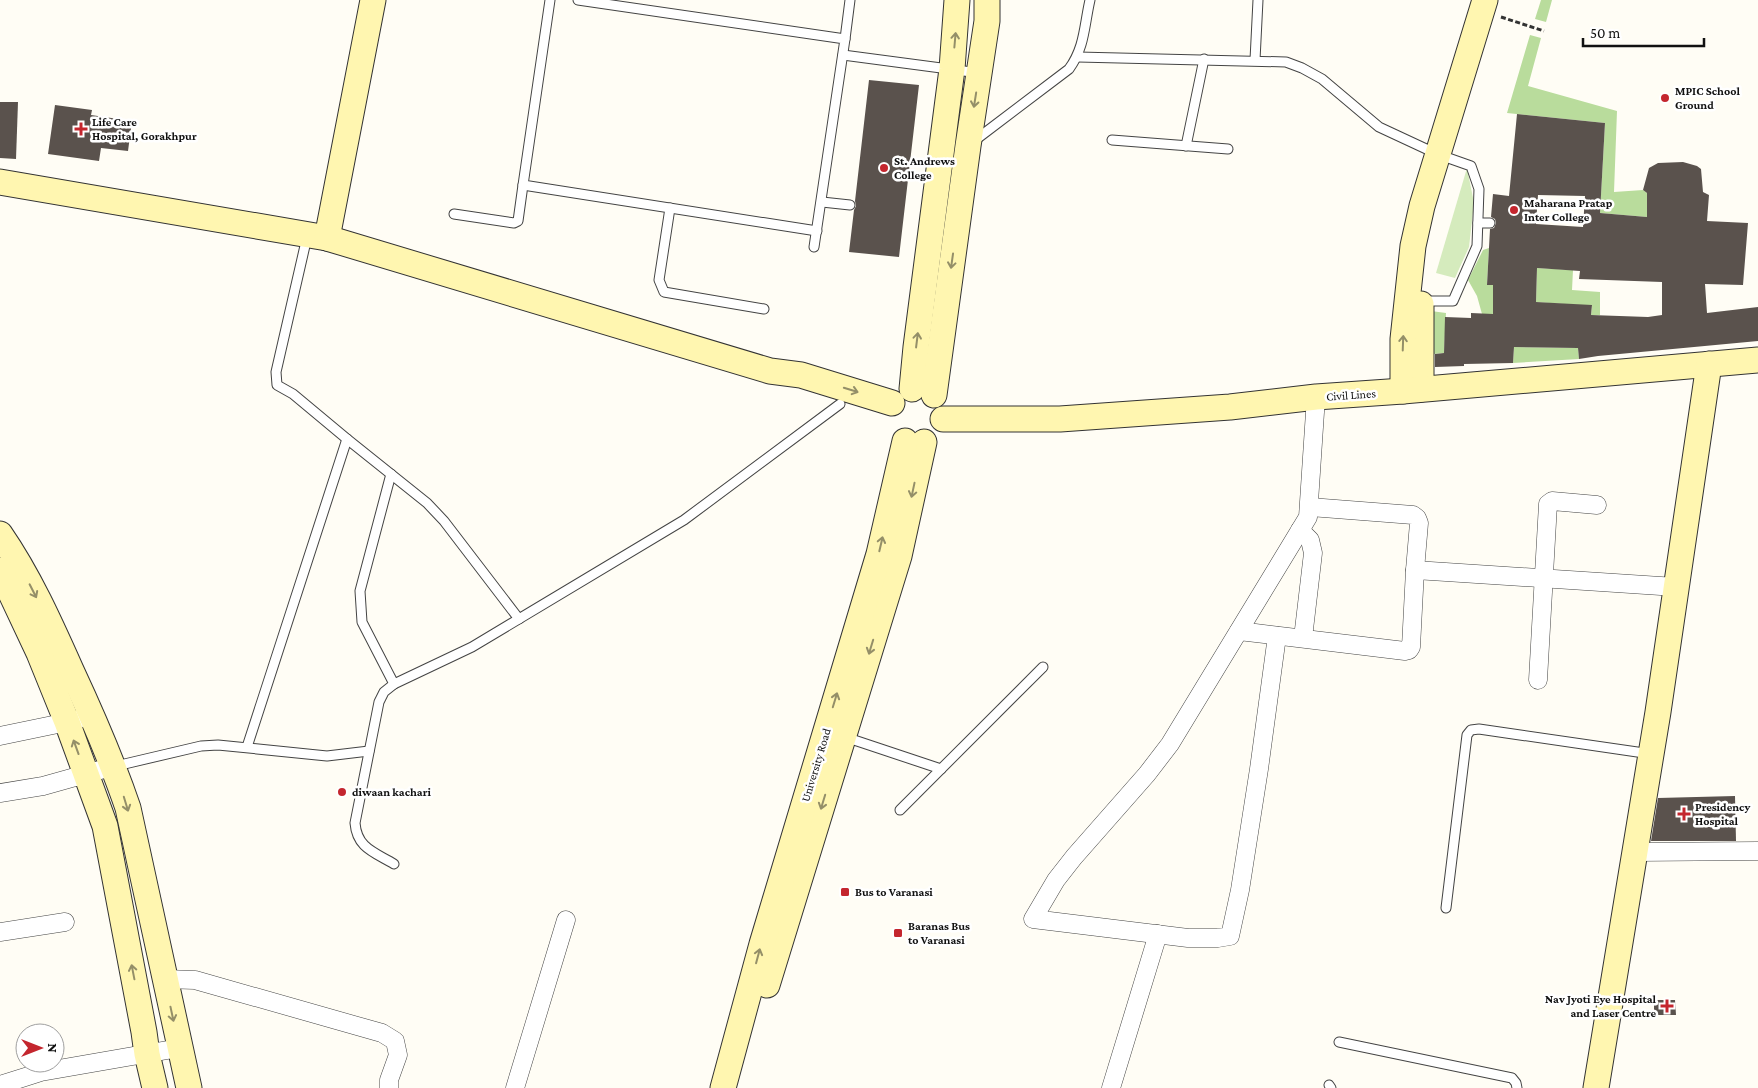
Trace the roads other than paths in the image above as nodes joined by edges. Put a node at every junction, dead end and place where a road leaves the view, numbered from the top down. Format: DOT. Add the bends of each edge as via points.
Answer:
graph roads {
  1 [pos="373,0"];
  2 [pos="550,0"];
  3 [pos="578,0"];
  4 [pos="850,0"];
  5 [pos="957,0"];
  6 [pos="986,0"];
  7 [pos="1090,0"];
  8 [pos="1258,0"];
  9 [pos="1494,5"];
  10 [pos="845,39"];
  11 [pos="843,56"];
  12 [pos="1078,57"];
  13 [pos="1204,59"];
  14 [pos="1255,60"];
  15 [pos="952,69"];
  16 [pos="979,73"];
  17 [pos="1112,140"];
  18 [pos="968,146"];
  19 [pos="1186,146"];
  20 [pos="1228,149"];
  21 [pos="1443,157"];
  22 [pos="0,182"];
  23 [pos="523,185"];
  24 [pos="822,202"];
  25 [pos="850,205"];
  26 [pos="670,208"];
  27 [pos="454,214"];
  28 [pos="1478,223"];
  29 [pos="1490,223"];
  30 [pos="816,231"];
  31 [pos="317,236"];
  32 [pos="814,246"];
  33 [pos="1414,300"];
  34 [pos="764,309"];
  35 [pos="1758,360"];
  36 [pos="1709,364"];
  37 [pos="770,371"];
  38 [pos="1412,390"];
  39 [pos="923,392"];
  40 [pos="1316,397"];
  41 [pos="840,404"];
  42 [pos="890,411"];
  43 [pos="943,419"];
  44 [pos="347,439"];
  45 [pos="914,442"];
  46 [pos="391,474"];
  47 [pos="1597,505"];
  48 [pos="1310,507"];
  49 [pos="1300,530"];
  50 [pos="0,534"];
  51 [pos="4,567"];
  52 [pos="1415,570"];
  53 [pos="1544,578"];
  54 [pos="1676,587"];
  55 [pos="519,618"];
  56 [pos="1240,631"];
  57 [pos="1277,636"];
  58 [pos="1303,638"];
  59 [pos="1043,667"];
  60 [pos="1538,680"];
  61 [pos="394,684"];
  62 [pos="92,716"];
  63 [pos="67,722"];
  64 [pos="835,734"];
  65 [pos="0,736"];
  66 [pos="247,748"];
  67 [pos="370,751"];
  68 [pos="1651,754"];
  69 [pos="114,766"];
  70 [pos="941,769"];
  71 [pos="86,774"];
  72 [pos="0,793"];
  73 [pos="900,810"];
  74 [pos="1758,851"];
  75 [pos="1635,852"];
  76 [pos="394,864"];
  77 [pos="1446,908"];
  78 [pos="566,920"];
  79 [pos="65,922"];
  80 [pos="0,932"];
  81 [pos="1158,934"];
  82 [pos="164,979"];
  83 [pos="1339,1042"];
  84 [pos="179,1048"];
  85 [pos="147,1054"];
  86 [pos="0,1085"];
  87 [pos="156,1088"];
  88 [pos="189,1088"];
  89 [pos="390,1088"];
  90 [pos="515,1088"];
  91 [pos="723,1088"];
  92 [pos="739,1088"];
  93 [pos="1112,1088"];
  94 [pos="1517,1088"];
  95 [pos="1596,1088"];
  1 -- 31 [label="main road"];
  2 -- 23 [label="lane"];
  3 -- 10 [label="lane"];
  4 -- 10 [label="lane"];
  15 -- 5 [label="main road, one-way"];
  6 -- 16 [label="main road" via="987,21"];
  7 -- 12 [label="lane"];
  8 -- 14 [label="lane"];
  9 -- 21 [label="main road"];
  10 -- 11 [label="lane"];
  11 -- 15 [label="lane"];
  11 -- 24 [label="lane"];
  12 -- 13 [label="lane"];
  12 -- 18 [label="lane" via="1069,69"];
  13 -- 14 [label="lane"];
  13 -- 19 [label="lane"];
  14 -- 21 [label="lane" via="1286,62 1302,68 1322,79 1379,127"];
  15 -- 16 [label="lane"];
  39 -- 15 [label="main road, one-way" via="916,347"];
  16 -- 18 [label="main road, one-way"];
  17 -- 19 [label="lane"];
  18 -- 39 [label="main road, one-way"];
  19 -- 20 [label="lane"];
  21 -- 28 [label="lane" via="1470,166 1479,189"];
  21 -- 33 [label="main road"];
  22 -- 31 [label="main road"];
  23 -- 26 [label="lane"];
  23 -- 27 [label="lane" via="520,214 514,223"];
  24 -- 25 [label="lane"];
  24 -- 30 [label="lane"];
  26 -- 30 [label="lane"];
  26 -- 34 [label="lane" via="659,280 664,292"];
  28 -- 29 [label="lane"];
  28 -- 33 [label="lane" via="1477,246 1453,302"];
  30 -- 32 [label="lane"];
  31 -- 37 [label="main road"];
  31 -- 44 [label="lane" via="276,372 277,385 294,394"];
  33 -- 38 [label="main road"];
  35 -- 36 [label="main road, Civil Lines"];
  36 -- 38 [label="main road, Civil Lines"];
  36 -- 54 [label="main road"];
  37 -- 41 [label="main road" via="793,387"];
  37 -- 42 [label="main road, one-way" via="801,375"];
  38 -- 40 [label="main road, Civil Lines"];
  39 -- 42 [label="main road" via="904,391 897,396"];
  39 -- 43 [label="main road" via="941,405"];
  40 -- 43 [label="main road, Civil Lines" via="1230,407 1060,419"];
  40 -- 48 [label="street"];
  41 -- 42 [label="main road"];
  41 -- 55 [label="lane" via="684,520"];
  42 -- 45 [label="main road" via="891,429 898,437"];
  43 -- 45 [label="main road" via="939,431 932,438"];
  44 -- 46 [label="lane"];
  44 -- 66 [label="lane"];
  45 -- 64 [label="main road, University Road" via="899,556"];
  46 -- 55 [label="lane" via="438,515"];
  46 -- 61 [label="lane" via="360,591 360,602 362,622"];
  47 -- 53 [label="street" via="1552,501 1548,504"];
  48 -- 49 [label="street"];
  48 -- 52 [label="street" via="1413,515 1419,523"];
  49 -- 56 [label="street"];
  49 -- 58 [label="street" via="1310,540 1313,552"];
  50 -- 51 [label="main road"];
  51 -- 62 [label="main road, one-way" via="54,632"];
  51 -- 63 [label="main road"];
  52 -- 53 [label="street"];
  52 -- 58 [label="street" via="1409,650"];
  53 -- 54 [label="street"];
  53 -- 60 [label="street"];
  54 -- 68 [label="main road"];
  55 -- 61 [label="lane" via="472,647"];
  56 -- 57 [label="street"];
  56 -- 81 [label="street" via="1170,744 1068,864 1033,920"];
  57 -- 58 [label="street"];
  57 -- 81 [label="street" via="1259,769 1230,936 1188,938"];
  59 -- 70 [label="lane"];
  61 -- 67 [label="lane" via="384,692 379,702"];
  62 -- 63 [label="street"];
  62 -- 69 [label="main road"];
  63 -- 65 [label="street"];
  71 -- 63 [label="main road, one-way"];
  64 -- 70 [label="lane"];
  91 -- 64 [label="main road, University Road, one-way" via="762,944"];
  64 -- 92 [label="main road, University Road, one-way"];
  66 -- 67 [label="lane" via="327,756"];
  66 -- 69 [label="lane" via="202,746"];
  67 -- 76 [label="lane" via="355,823 356,832 363,846"];
  68 -- 75 [label="main road"];
  68 -- 77 [label="lane" via="1471,730 1467,735"];
  69 -- 71 [label="street"];
  69 -- 82 [label="main road, one-way" via="128,808"];
  70 -- 73 [label="lane"];
  71 -- 72 [label="street"];
  85 -- 71 [label="main road, one-way" via="105,826"];
  74 -- 75 [label="street"];
  75 -- 95 [label="main road"];
  78 -- 90 [label="street"];
  79 -- 80 [label="street"];
  81 -- 93 [label="street"];
  82 -- 84 [label="main road, one-way"];
  82 -- 89 [label="street" via="195,980 382,1033 395,1041 398,1055 389,1080"];
  83 -- 94 [label="lane" via="1512,1078"];
  84 -- 85 [label="street"];
  84 -- 88 [label="main road"];
  85 -- 86 [label="street" via="41,1072"];
  85 -- 87 [label="main road"];
}
